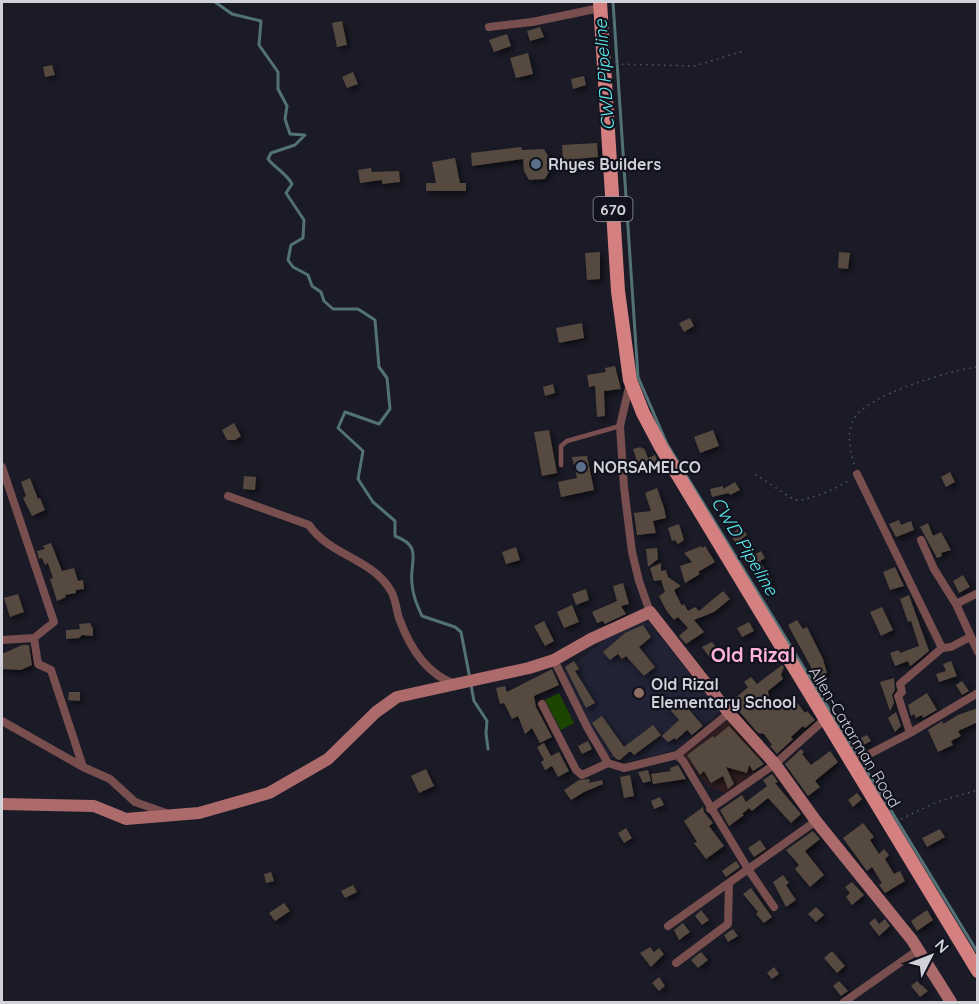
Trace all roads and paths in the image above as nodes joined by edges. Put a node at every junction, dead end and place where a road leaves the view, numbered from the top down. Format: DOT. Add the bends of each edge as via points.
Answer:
graph roads {
  1 [pos="600,5"];
  2 [pos="489,27"];
  3 [pos="746,50"];
  4 [pos="604,66"];
  5 [pos="978,368"];
  6 [pos="630,380"];
  7 [pos="620,426"];
  8 [pos="561,465"];
  9 [pos="2,467"];
  10 [pos="857,474"];
  11 [pos="755,475"];
  12 [pos="228,496"];
  13 [pos="921,540"];
  14 [pos="978,593"];
  15 [pos="956,604"];
  16 [pos="650,612"];
  17 [pos="970,637"];
  18 [pos="34,638"];
  19 [pos="2,640"];
  20 [pos="942,648"];
  21 [pos="978,651"];
  22 [pos="554,660"];
  23 [pos="460,683"];
  24 [pos="978,693"];
  25 [pos="542,704"];
  26 [pos="729,713"];
  27 [pos="825,719"];
  28 [pos="2,721"];
  29 [pos="910,733"];
  30 [pos="677,755"];
  31 [pos="608,763"];
  32 [pos="852,763"];
  33 [pos="775,765"];
  34 [pos="84,767"];
  35 [pos="978,790"];
  36 [pos="2,804"];
  37 [pos="710,808"];
  38 [pos="171,815"];
  39 [pos="816,821"];
  40 [pos="889,823"];
  41 [pos="748,869"];
  42 [pos="729,883"];
  43 [pos="774,907"];
  44 [pos="668,926"];
  45 [pos="918,950"];
  46 [pos="675,963"];
  47 [pos="978,970"];
  48 [pos="844,1002"];
  49 [pos="951,1002"];
  1 -- 2 [label="street" via="532,22"];
  1 -- 4 [label="main road, Allen-Catarman Road / 670"];
  3 -- 4 [label="path" via="695,66"];
  4 -- 6 [label="main road, Allen-Catarman Road / 670" via="618,291"];
  5 -- 10 [label="path" via="927,380 867,404 854,417 849,433"];
  6 -- 7 [label="street"];
  6 -- 27 [label="main road, Allen-Catarman Road / 670" via="661,447"];
  7 -- 8 [label="lane" via="567,441 561,446"];
  7 -- 16 [label="street" via="632,552"];
  9 -- 18 [label="street" via="54,622"];
  10 -- 11 [label="path" via="837,489 798,501"];
  10 -- 20 [label="street"];
  12 -- 23 [label="street" via="309,525 316,535 375,570 392,592 412,647 431,670 445,680"];
  13 -- 15 [label="street"];
  14 -- 15 [label="street"];
  15 -- 17 [label="street"];
  16 -- 22 [label="street"];
  16 -- 26 [label="street"];
  17 -- 20 [label="street"];
  17 -- 21 [label="street"];
  18 -- 19 [label="street"];
  18 -- 34 [label="street" via="38,664 51,670"];
  20 -- 29 [label="street" via="900,684 902,692 898,696"];
  22 -- 23 [label="street"];
  22 -- 31 [label="street"];
  23 -- 38 [label="street" via="392,700 328,759 269,794 199,813"];
  24 -- 29 [label="street"];
  25 -- 31 [label="street" via="582,776"];
  26 -- 30 [label="street"];
  26 -- 33 [label="street"];
  27 -- 32 [label="main road, Allen-Catarman Road / 670"];
  27 -- 33 [label="street"];
  28 -- 34 [label="street"];
  29 -- 32 [label="street"];
  30 -- 31 [label="street" via="624,768"];
  30 -- 37 [label="street"];
  32 -- 40 [label="main road, Allen-Catarman Road / 670"];
  33 -- 37 [label="street"];
  33 -- 39 [label="street"];
  34 -- 38 [label="street" via="110,779 135,802"];
  35 -- 40 [label="path" via="937,802"];
  36 -- 38 [label="street" via="94,806 126,819"];
  37 -- 41 [label="street"];
  39 -- 41 [label="street"];
  39 -- 45 [label="street"];
  40 -- 47 [label="main road, Allen-Catarman Road / 670"];
  41 -- 42 [label="street"];
  41 -- 43 [label="street"];
  42 -- 44 [label="street"];
  42 -- 46 [label="street" via="728,924"];
  45 -- 48 [label="street"];
  45 -- 49 [label="street"];
}
